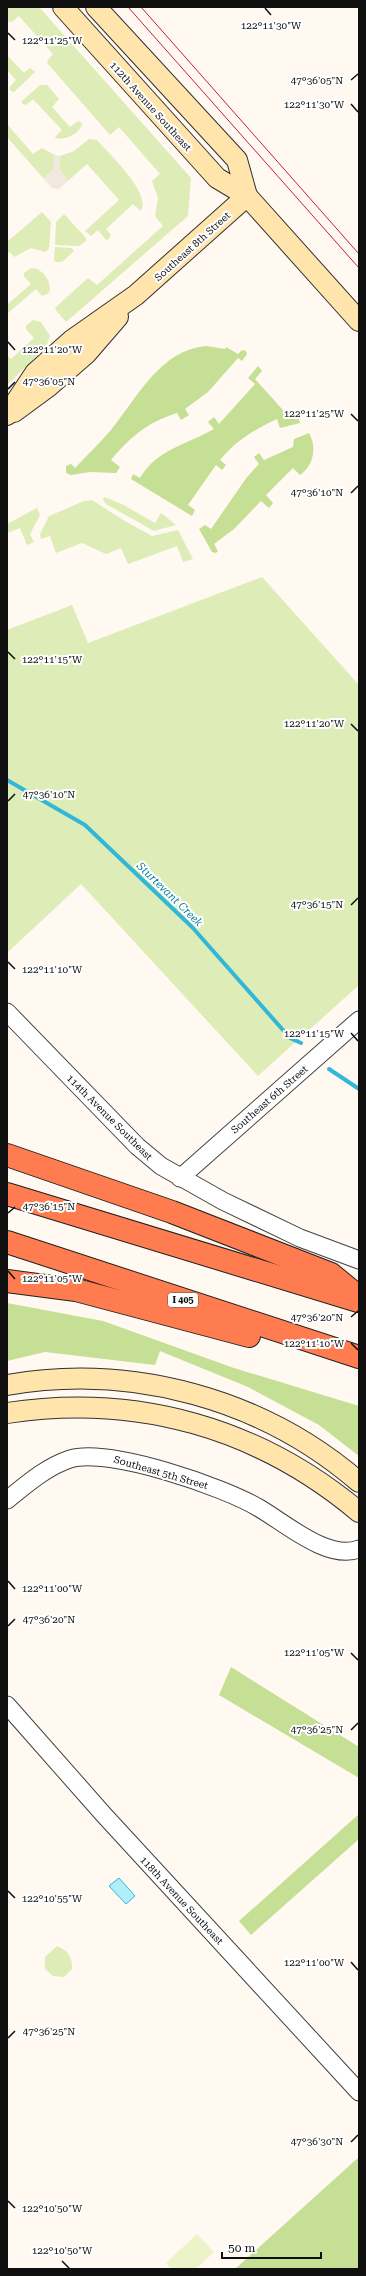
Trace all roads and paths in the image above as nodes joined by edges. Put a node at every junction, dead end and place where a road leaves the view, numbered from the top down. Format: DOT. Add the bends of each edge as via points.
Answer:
graph roads {
  1 [pos="63,7"];
  2 [pos="96,7"];
  3 [pos="247,196"];
  4 [pos="359,321"];
  5 [pos="7,416"];
  6 [pos="7,1012"];
  7 [pos="359,1020"];
  8 [pos="7,1155"];
  9 [pos="180,1178"];
  10 [pos="7,1194"];
  11 [pos="7,1242"];
  12 [pos="359,1260"];
  13 [pos="7,1281"];
  14 [pos="359,1297"];
  15 [pos="359,1302"];
  16 [pos="359,1357"];
  17 [pos="359,1364"];
  18 [pos="7,1384"];
  19 [pos="7,1413"];
  20 [pos="359,1482"];
  21 [pos="7,1500"];
  22 [pos="359,1512"];
  23 [pos="359,1549"];
  24 [pos="7,1706"];
  25 [pos="359,2092"];
  1 -- 3 [label="main road, 112th Avenue Southeast" via="217,178"];
  2 -- 3 [label="main road, 112th Avenue Southeast" via="237,160"];
  3 -- 4 [label="main road, 112th Avenue Southeast"];
  3 -- 5 [label="main road, Southeast 8th Street" via="136,295 86,354 48,387"];
  6 -- 9 [label="street, 114th Avenue Southeast" via="137,1146"];
  7 -- 9 [label="street, Southeast 6th Street"];
  8 -- 14 [label="highway" via="172,1212 331,1274"];
  9 -- 12 [label="street, 114th Avenue Southeast" via="300,1238"];
  10 -- 15 [label="highway"];
  11 -- 16 [label="highway, I 405"];
  13 -- 17 [label="highway" via="76,1290"];
  18 -- 20 [label="main road" via="53,1379 129,1381 206,1397 280,1428 338,1464"];
  19 -- 22 [label="main road" via="88,1407 199,1423 282,1458 322,1483"];
  21 -- 23 [label="street, Southeast 5th Street" via="52,1466 89,1456 109,1457 200,1482 257,1506 316,1543 333,1550 352,1552"];
  24 -- 25 [label="street, 118th Avenue Southeast"];
}
